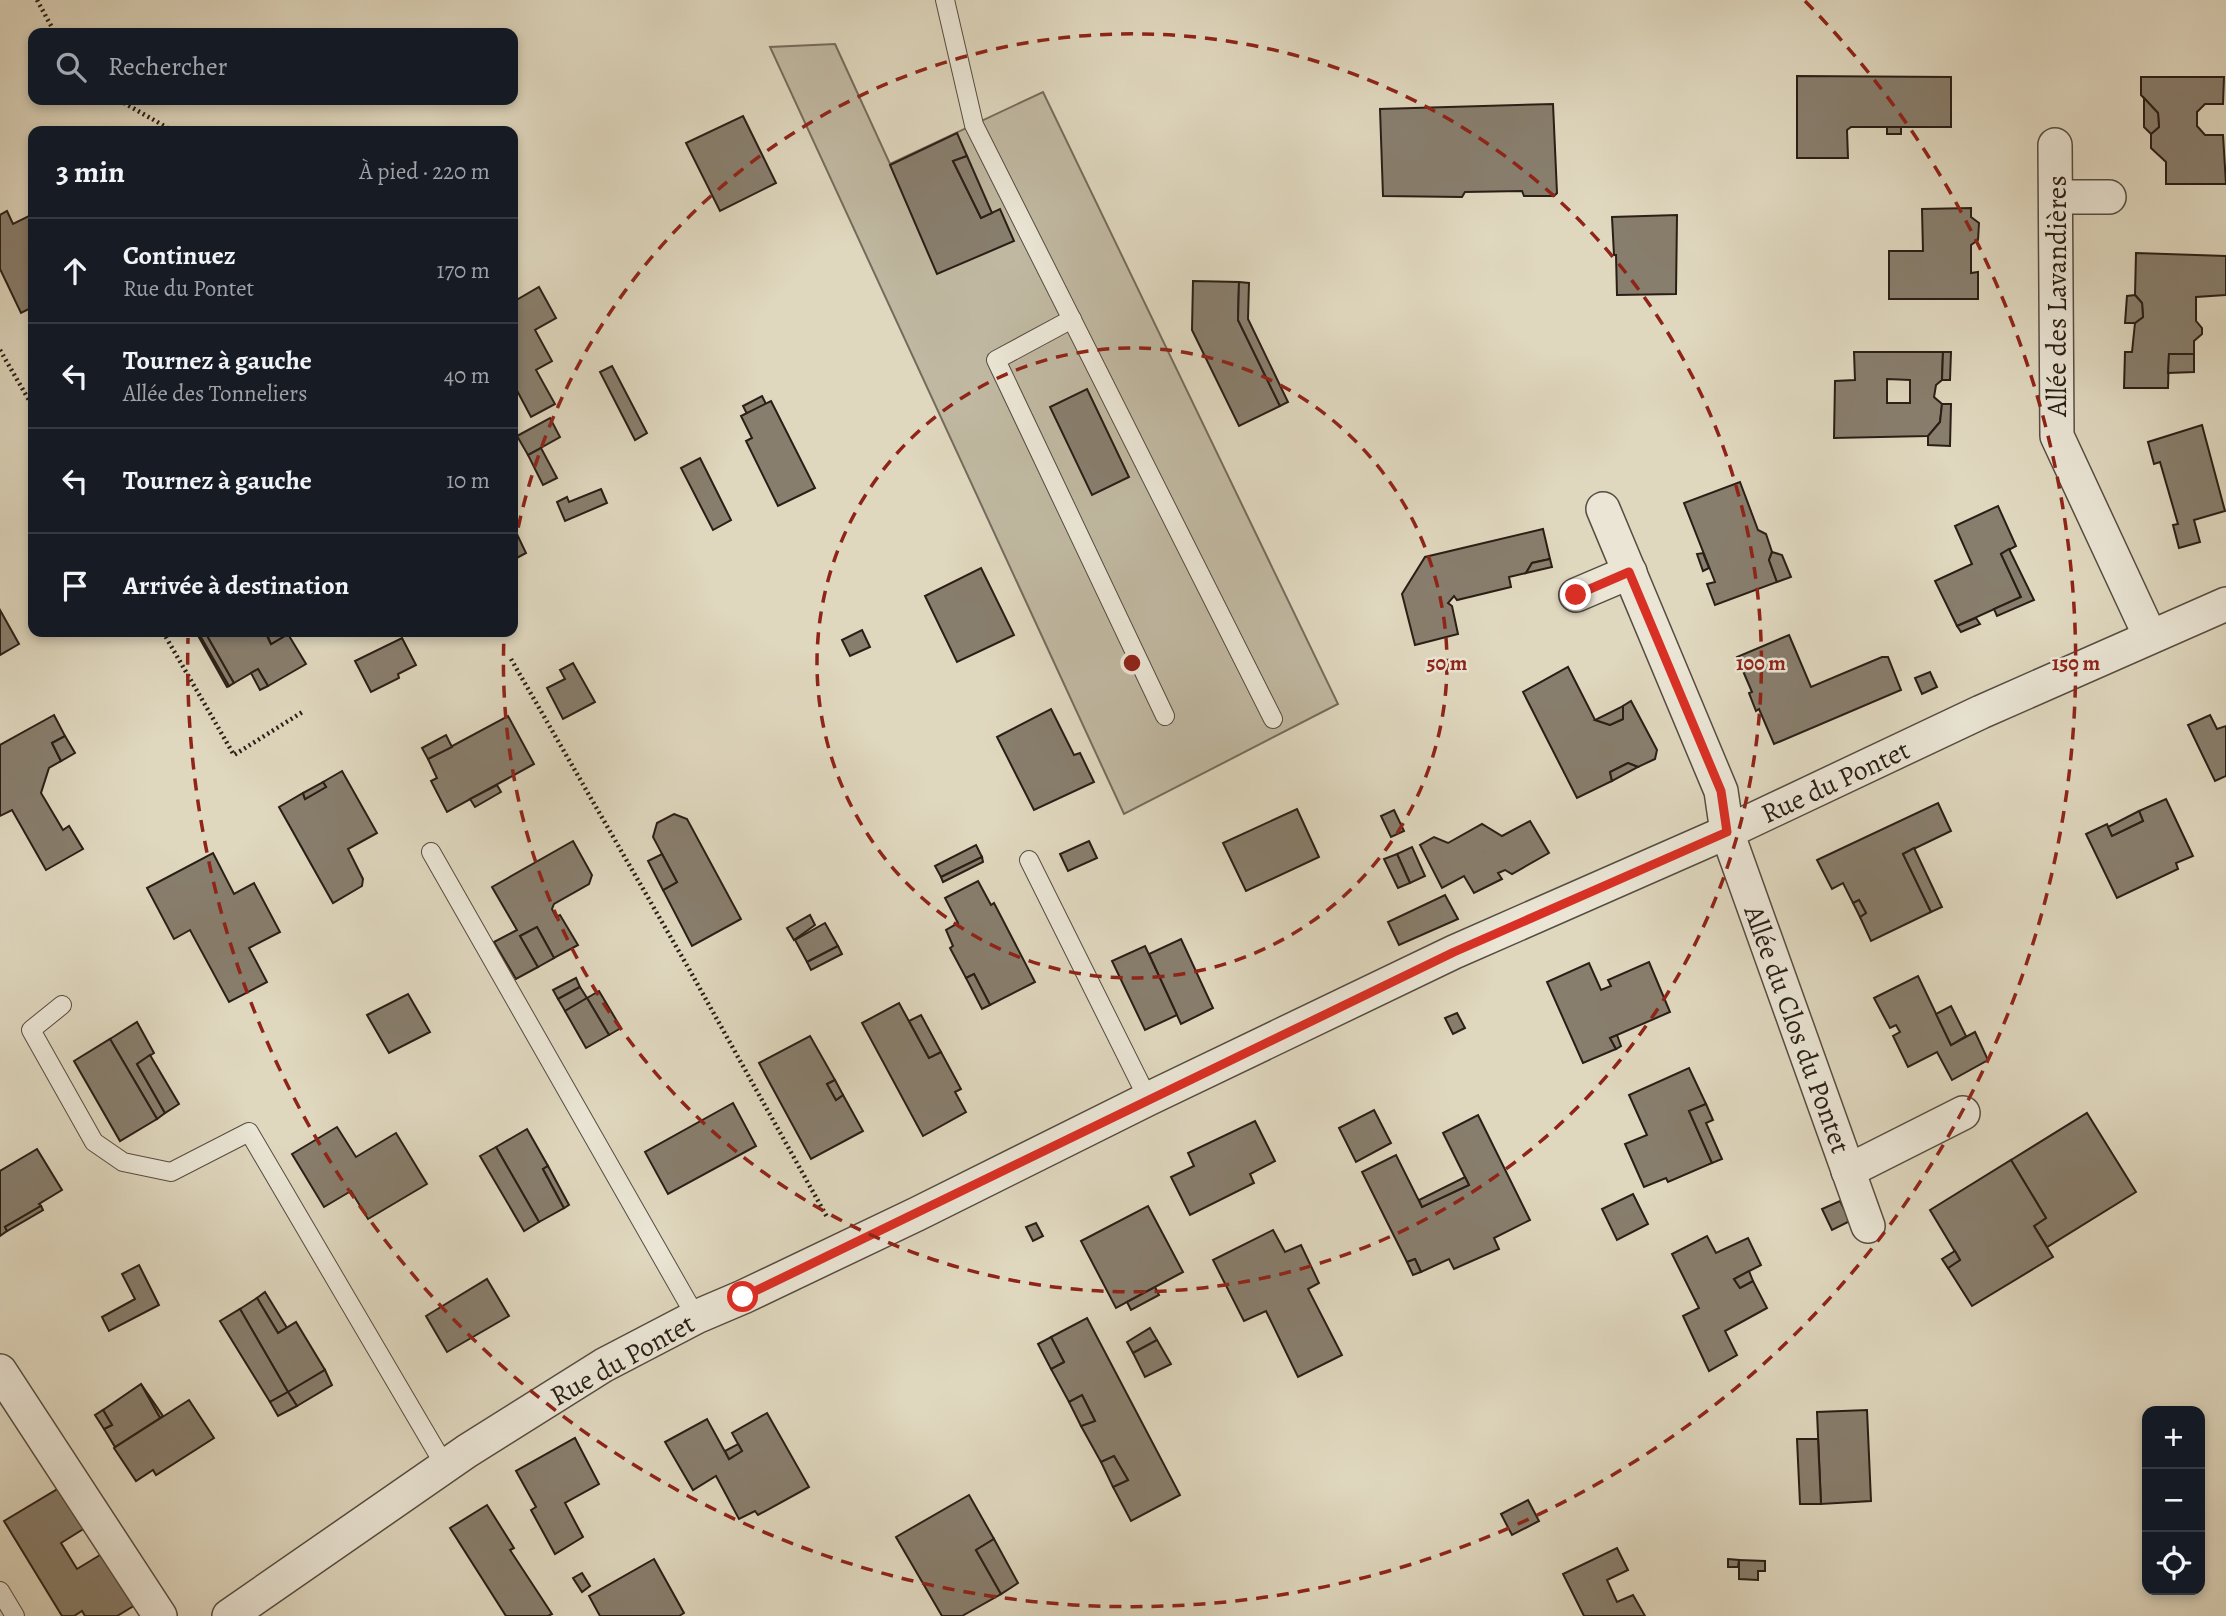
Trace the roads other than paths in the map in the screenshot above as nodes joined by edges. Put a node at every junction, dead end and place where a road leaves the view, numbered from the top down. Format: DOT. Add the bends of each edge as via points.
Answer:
graph roads {
  1 [pos="945,0"];
  2 [pos="2055,145"];
  3 [pos="2056,197"];
  4 [pos="2109,197"];
  5 [pos="1072,319"];
  6 [pos="1603,509"];
  7 [pos="1629,572"];
  8 [pos="1576,595"];
  9 [pos="2226,604"];
  10 [pos="2150,636"];
  11 [pos="1165,716"];
  12 [pos="1273,719"];
  13 [pos="1727,832"];
  14 [pos="431,852"];
  15 [pos="1029,860"];
  16 [pos="62,1005"];
  17 [pos="1148,1099"];
  18 [pos="1963,1113"];
  19 [pos="1848,1171"];
  20 [pos="1868,1226"];
  21 [pos="696,1317"];
  22 [pos="0,1371"];
  23 [pos="445,1466"];
  24 [pos="0,1591"];
  25 [pos="15,1616"];
  26 [pos="160,1616"];
  27 [pos="229,1616"];
  1 -- 5 [label="lane" via="974,125"];
  2 -- 3 [label="street, Allée des Lavandières"];
  3 -- 4 [label="street"];
  3 -- 10 [label="street, Allée des Lavandières" via="2057,436"];
  5 -- 11 [label="lane" via="996,360"];
  5 -- 12 [label="lane"];
  6 -- 7 [label="street, Allée du Clos du Pontet"];
  7 -- 8 [label="street"];
  7 -- 13 [label="street, Allée du Clos du Pontet" via="1721,791"];
  9 -- 10 [label="street, Rue du Pontet"];
  10 -- 13 [label="street, Rue du Pontet"];
  13 -- 17 [label="street, Rue du Pontet" via="1454,952"];
  13 -- 19 [label="street, Allée du Clos du Pontet"];
  14 -- 21 [label="lane"];
  15 -- 17 [label="lane"];
  16 -- 23 [label="lane" via="31,1030 94,1142 123,1162 171,1172 249,1132"];
  17 -- 21 [label="street, Rue du Pontet"];
  18 -- 19 [label="street"];
  19 -- 20 [label="street, Allée du Clos du Pontet"];
  21 -- 23 [label="street, Rue du Pontet" via="604,1365"];
  22 -- 26 [label="street"];
  23 -- 27 [label="street, Rue du Pontet"];
  24 -- 25 [label="lane"];
}
